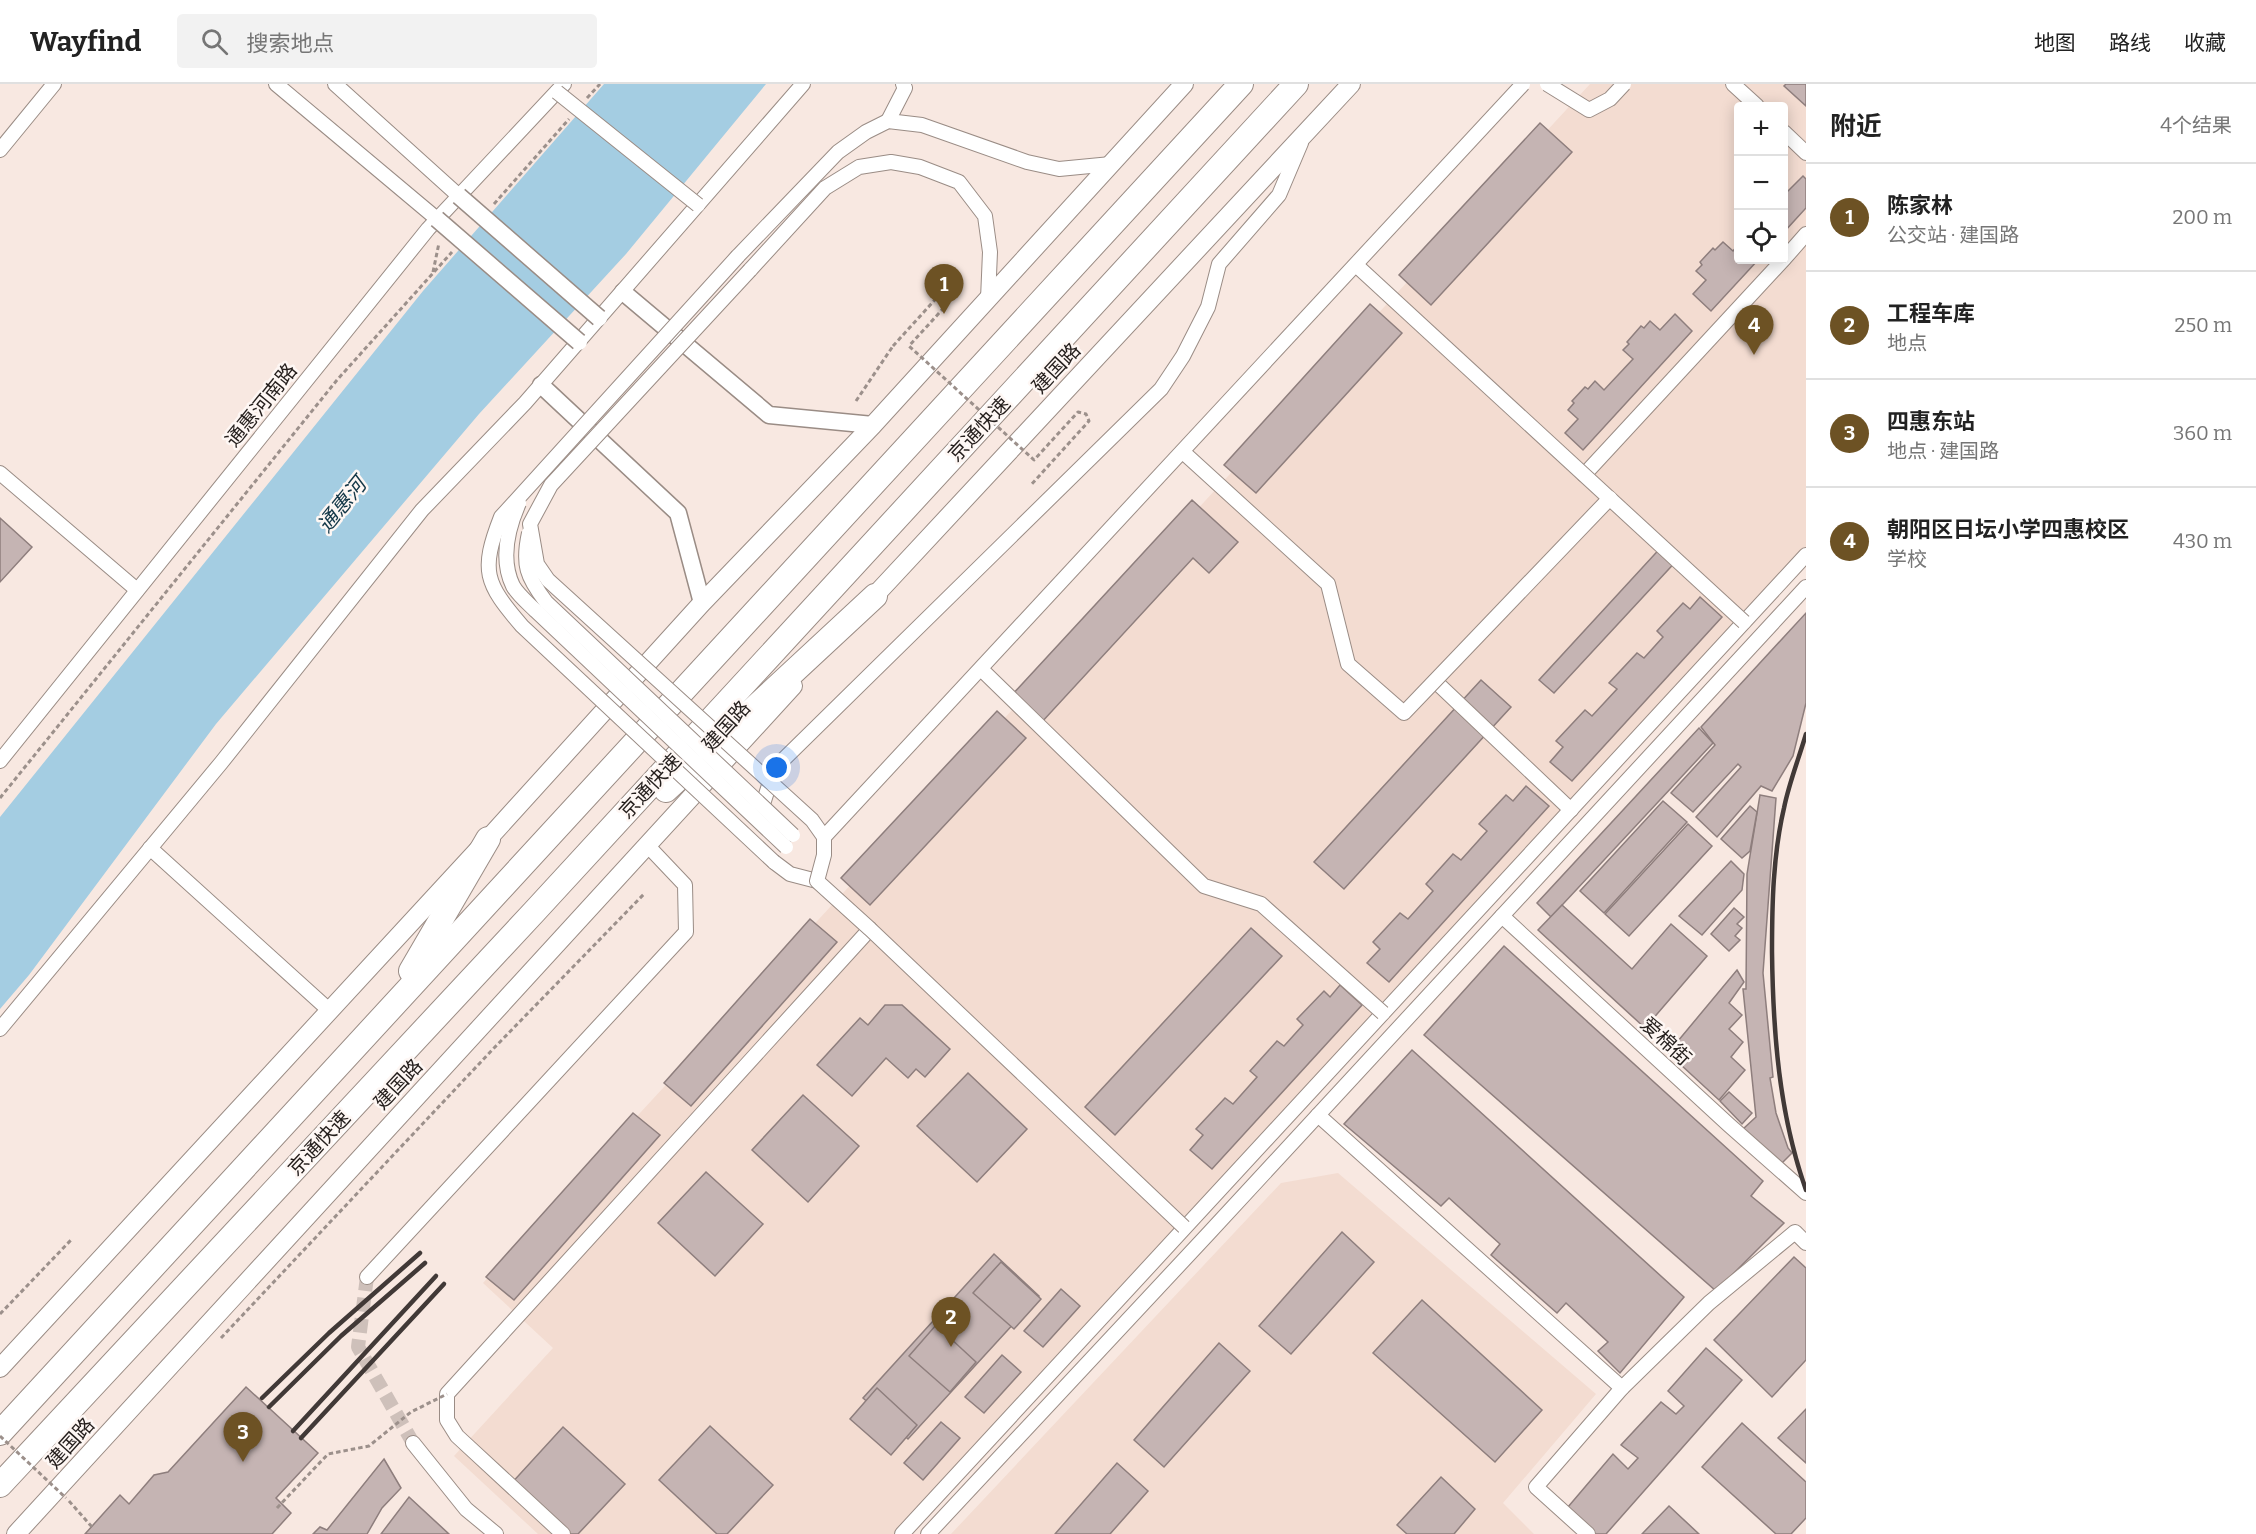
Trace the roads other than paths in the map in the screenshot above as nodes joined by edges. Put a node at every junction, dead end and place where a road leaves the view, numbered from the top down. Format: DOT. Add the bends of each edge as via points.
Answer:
graph roads {
  1 [pos="54,84"];
  2 [pos="276,84"];
  3 [pos="335,84"];
  4 [pos="803,84"];
  5 [pos="903,84"];
  6 [pos="1184,84"];
  7 [pos="1241,84"];
  8 [pos="1296,84"];
  9 [pos="1351,84"];
  10 [pos="1523,84"];
  11 [pos="1547,84"];
  12 [pos="1624,84"];
  13 [pos="1734,84"];
  14 [pos="556,87"];
  15 [pos="1753,102"];
  16 [pos="888,121"];
  17 [pos="1306,132"];
  18 [pos="1788,136"];
  19 [pos="0,150"];
  20 [pos="1806,153"];
  21 [pos="1111,164"];
  22 [pos="459,196"];
  23 [pos="698,205"];
  24 [pos="434,222"];
  25 [pos="1806,234"];
  26 [pos="1788,254"];
  27 [pos="1778,264"];
  28 [pos="1356,265"];
  29 [pos="623,292"];
  30 [pos="988,299"];
  31 [pos="599,318"];
  32 [pos="579,342"];
  33 [pos="541,385"];
  34 [pos="873,425"];
  35 [pos="1183,452"];
  36 [pos="0,473"];
  37 [pos="1584,475"];
  38 [pos="525,490"];
  39 [pos="1610,498"];
  40 [pos="530,524"];
  41 [pos="1806,555"];
  42 [pos="1806,587"];
  43 [pos="137,590"];
  44 [pos="875,596"];
  45 [pos="702,603"];
  46 [pos="1744,622"];
  47 [pos="981,669"];
  48 [pos="1435,681"];
  49 [pos="0,761"];
  50 [pos="762,807"];
  51 [pos="1571,810"];
  52 [pos="824,837"];
  53 [pos="488,839"];
  54 [pos="648,846"];
  55 [pos="150,848"];
  56 [pos="817,881"];
  57 [pos="534,912"];
  58 [pos="1502,916"];
  59 [pos="870,928"];
  60 [pos="330,1011"];
  61 [pos="387,1012"];
  62 [pos="1383,1013"];
  63 [pos="0,1029"];
  64 [pos="1318,1115"];
  65 [pos="1806,1193"];
  66 [pos="1184,1227"];
  67 [pos="1806,1243"];
  68 [pos="367,1277"];
  69 [pos="0,1368"];
  70 [pos="1622,1388"];
  71 [pos="0,1435"];
  72 [pos="413,1443"];
  73 [pos="0,1485"];
  74 [pos="16,1534"];
  75 [pos="496,1534"];
  76 [pos="563,1534"];
  77 [pos="902,1534"];
  78 [pos="928,1534"];
  79 [pos="1588,1534"];
  1 -- 19 [label="street"];
  2 -- 24 [label="street"];
  3 -- 22 [label="street"];
  4 -- 23 [label="street"];
  5 -- 16 [label="street" via="905,88"];
  6 -- 21 [label="main road"];
  7 -- 61 [label="highway, 京通快速"];
  8 -- 57 [label="highway, 京通快速"];
  9 -- 17 [label="main road, 建国路"];
  10 -- 28 [label="street, bridge"];
  11 -- 12 [label="street, bridge" via="1589,110 1610,99"];
  13 -- 15 [label="street"];
  14 -- 22 [label="street, 通惠河南路"];
  14 -- 23 [label="street, bridge"];
  16 -- 21 [label="street" via="922,125 1027,162 1059,169"];
  16 -- 38 [label="street, bridge" via="838,152"];
  17 -- 44 [label="main road, 建国路"];
  17 -- 50 [label="street, bridge" via="1279,195 1219,264 1208,307 1161,389 785,758 771,779"];
  18 -- 20 [label="street"];
  21 -- 30 [label="main road"];
  22 -- 24 [label="street, 通惠河南路"];
  22 -- 31 [label="street, bridge"];
  23 -- 29 [label="street"];
  24 -- 32 [label="street, bridge"];
  24 -- 43 [label="street, 通惠河南路"];
  25 -- 26 [label="street"];
  27 -- 37 [label="street"];
  28 -- 35 [label="street, bridge"];
  28 -- 37 [label="street, bridge"];
  29 -- 31 [label="street"];
  29 -- 34 [label="street" via="769,415"];
  30 -- 34 [label="main road"];
  30 -- 40 [label="street, bridge" via="990,252 985,216 959,182 920,167 891,162 859,167 825,188 551,485"];
  31 -- 32 [label="street"];
  32 -- 33 [label="street"];
  33 -- 45 [label="street" via="678,513"];
  33 -- 55 [label="street" via="422,510"];
  34 -- 45 [label="main road"];
  35 -- 47 [label="street, bridge"];
  35 -- 48 [label="street, bridge" via="1328,584 1348,664 1404,713"];
  36 -- 43 [label="street"];
  37 -- 39 [label="street, bridge"];
  38 -- 50 [label="street, bridge" via="510,524 506,566 514,588 789,841"];
  38 -- 56 [label="street, bridge" via="501,517 490,544 487,569 500,600 522,626 774,862 790,874"];
  39 -- 46 [label="street, bridge"];
  39 -- 48 [label="street, bridge"];
  40 -- 50 [label="street, bridge" via="526,567 546,602"];
  40 -- 52 [label="street, bridge" via="537,564 548,580 812,820"];
  41 -- 46 [label="street"];
  42 -- 58 [label="street"];
  43 -- 49 [label="street, 通惠河南路"];
  44 -- 54 [label="main road, 建国路"];
  44 -- 57 [label="highway"];
  45 -- 53 [label="main road"];
  46 -- 51 [label="street"];
  47 -- 52 [label="street, bridge"];
  47 -- 62 [label="street, bridge" via="1204,886 1261,904"];
  48 -- 51 [label="street"];
  51 -- 62 [label="street"];
  52 -- 56 [label="street, bridge"];
  53 -- 60 [label="main road"];
  53 -- 61 [label="highway"];
  54 -- 68 [label="street" via="685,885 686,932"];
  54 -- 74 [label="main road, 建国路"];
  55 -- 60 [label="street"];
  55 -- 63 [label="street"];
  56 -- 59 [label="street, bridge"];
  57 -- 73 [label="highway, 京通快速"];
  58 -- 64 [label="street"];
  58 -- 65 [label="street, 爱棉街"];
  59 -- 66 [label="street, bridge"];
  59 -- 76 [label="street" via="447,1394 447,1420 457,1436"];
  60 -- 69 [label="main road"];
  61 -- 71 [label="highway, 京通快速"];
  62 -- 66 [label="street"];
  64 -- 70 [label="street"];
  64 -- 78 [label="street"];
  66 -- 77 [label="street"];
  67 -- 70 [label="street" via="1795,1232 1709,1303"];
  70 -- 79 [label="street" via="1536,1487"];
  72 -- 75 [label="street" via="466,1509"];
}
